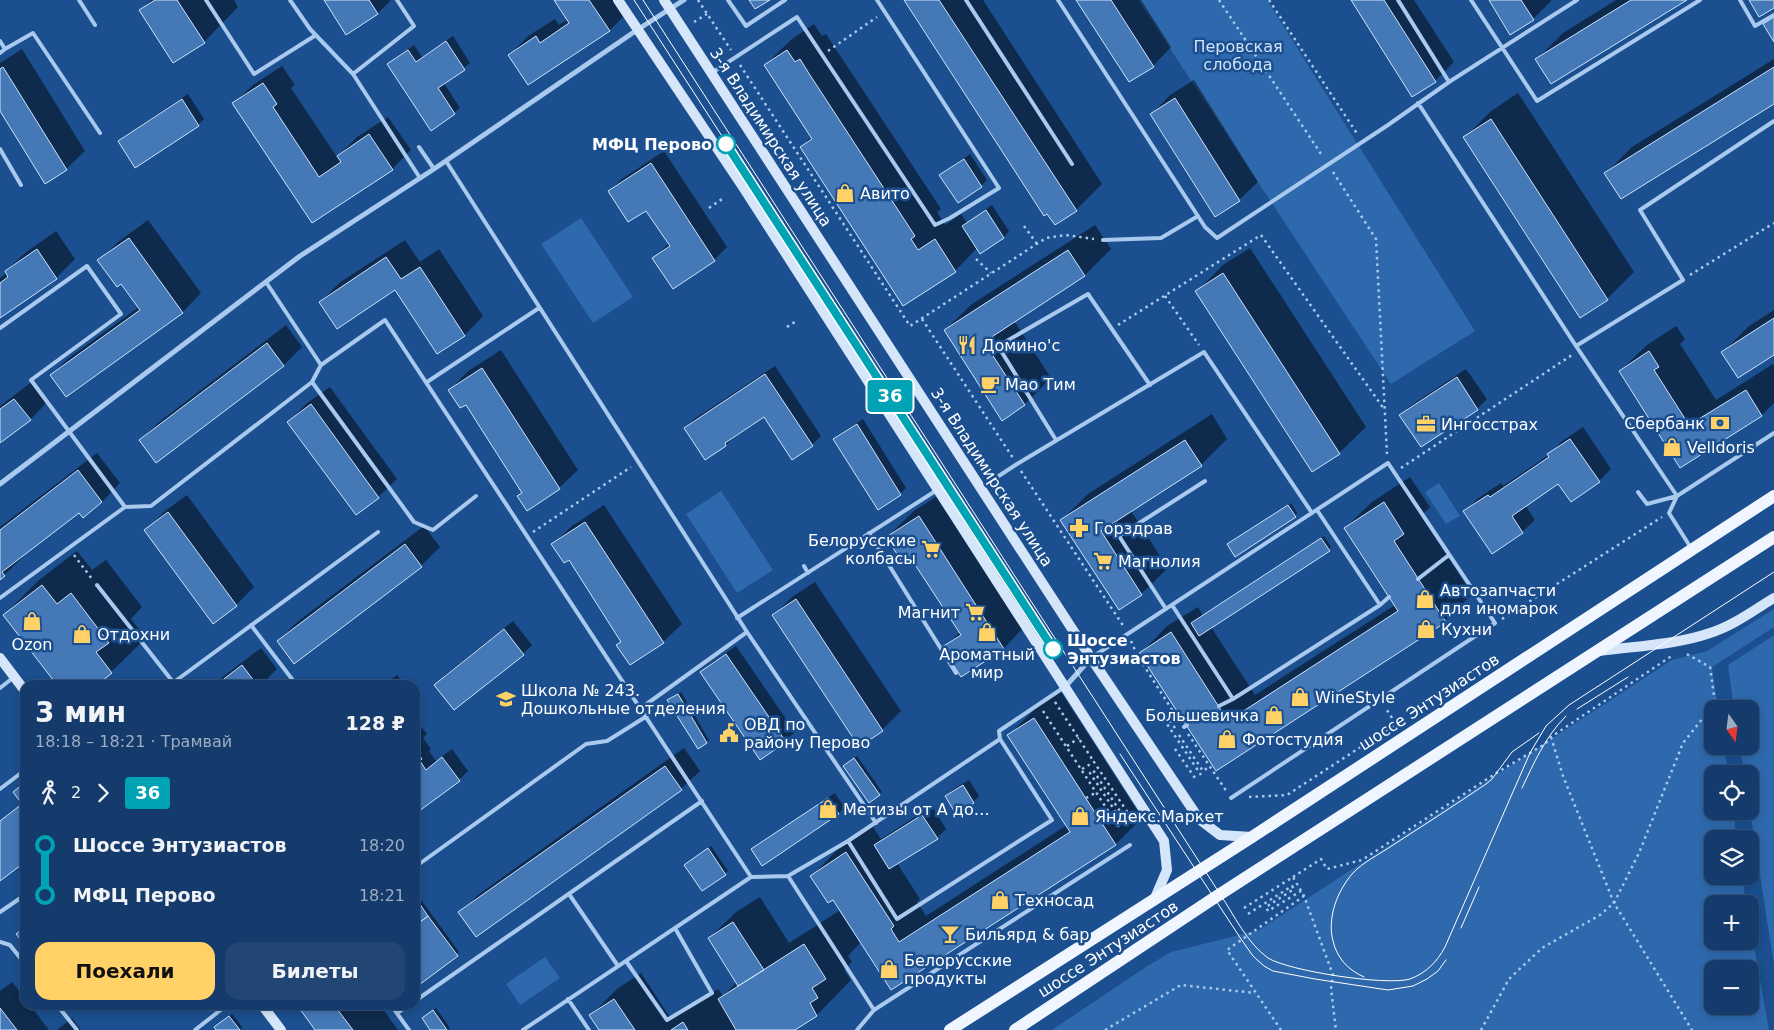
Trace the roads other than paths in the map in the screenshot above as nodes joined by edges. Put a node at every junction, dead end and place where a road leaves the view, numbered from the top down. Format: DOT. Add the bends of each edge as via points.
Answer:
graph roads {
  1 [pos="79,0"];
  2 [pos="206,0"];
  3 [pos="290,0"];
  4 [pos="397,0"];
  5 [pos="618,0"];
  6 [pos="664,0"];
  7 [pos="684,0"];
  8 [pos="728,0"];
  9 [pos="785,0"];
  10 [pos="877,0"];
  11 [pos="966,0"];
  12 [pos="1058,0"];
  13 [pos="1398,0"];
  14 [pos="1471,0"];
  15 [pos="1577,0"];
  16 [pos="1700,0"];
  17 [pos="1740,0"];
  18 [pos="670,9"];
  19 [pos="1774,15"];
  20 [pos="95,25"];
  21 [pos="637,30"];
  22 [pos="316,35"];
  23 [pos="0,41"];
  24 [pos="1502,48"];
  25 [pos="5,49"];
  26 [pos="0,52"];
  27 [pos="711,73"];
  28 [pos="353,74"];
  29 [pos="1449,82"];
  30 [pos="1418,103"];
  31 [pos="1774,122"];
  32 [pos="100,134"];
  33 [pos="419,147"];
  34 [pos="0,149"];
  35 [pos="446,161"];
  36 [pos="1072,164"];
  37 [pos="434,169"];
  38 [pos="420,178"];
  39 [pos="21,185"];
  40 [pos="1198,216"];
  41 [pos="1103,240"];
  42 [pos="266,282"];
  43 [pos="539,308"];
  44 [pos="0,328"];
  45 [pos="1578,348"];
  46 [pos="321,365"];
  47 [pos="312,382"];
  48 [pos="427,382"];
  49 [pos="1150,385"];
  50 [pos="68,432"];
  51 [pos="1774,434"];
  52 [pos="1056,440"];
  53 [pos="1205,480"];
  54 [pos="0,484"];
  55 [pos="981,488"];
  56 [pos="938,489"];
  57 [pos="1638,492"];
  58 [pos="476,496"];
  59 [pos="1677,496"];
  60 [pos="1774,496"];
  61 [pos="125,507"];
  62 [pos="1317,510"];
  63 [pos="1312,513"];
  64 [pos="378,532"];
  65 [pos="870,533"];
  66 [pos="1774,537"];
  67 [pos="1692,549"];
  68 [pos="1449,555"];
  69 [pos="804,566"];
  70 [pos="808,572"];
  71 [pos="1418,579"];
  72 [pos="97,585"];
  73 [pos="0,598"];
  74 [pos="1389,598"];
  75 [pos="1774,598"];
  76 [pos="1172,605"];
  77 [pos="1380,605"];
  78 [pos="1166,609"];
  79 [pos="737,618"];
  80 [pos="251,625"];
  81 [pos="747,632"];
  82 [pos="1598,651"];
  83 [pos="0,658"];
  84 [pos="1092,658"];
  85 [pos="956,673"];
  86 [pos="14,677"];
  87 [pos="169,680"];
  88 [pos="177,680"];
  89 [pos="293,680"];
  90 [pos="20,685"];
  91 [pos="1066,687"];
  92 [pos="0,688"];
  93 [pos="1233,699"];
  94 [pos="1219,706"];
  95 [pos="641,708"];
  96 [pos="647,716"];
  97 [pos="1000,738"];
  98 [pos="20,774"];
  99 [pos="0,789"];
  100 [pos="1231,798"];
  101 [pos="702,801"];
  102 [pos="876,823"];
  103 [pos="1252,837"];
  104 [pos="848,842"];
  105 [pos="1130,845"];
  106 [pos="420,863"];
  107 [pos="788,876"];
  108 [pos="751,877"];
  109 [pos="568,894"];
  110 [pos="20,898"];
  111 [pos="1155,898"];
  112 [pos="0,912"];
  113 [pos="675,928"];
  114 [pos="0,942"];
  115 [pos="20,958"];
  116 [pos="626,961"];
  117 [pos="618,966"];
  118 [pos="420,998"];
  119 [pos="568,999"];
  120 [pos="61,1010"];
  121 [pos="221,1010"];
  122 [pos="266,1010"];
  123 [pos="395,1010"];
  124 [pos="402,1010"];
  125 [pos="874,1010"];
  126 [pos="397,1013"];
  127 [pos="77,1030"];
  128 [pos="195,1030"];
  129 [pos="281,1030"];
  130 [pos="409,1030"];
  131 [pos="523,1030"];
  132 [pos="589,1030"];
  133 [pos="857,1030"];
  134 [pos="950,1030"];
  135 [pos="1015,1030"];
  1 -- 20 [label="lane"];
  2 -- 22 [label="lane" via="254,74"];
  3 -- 22 [label="lane"];
  4 -- 28 [label="lane" via="414,26"];
  5 -- 21 [label="street"];
  6 -- 18 [label="street, 3-я Владимирская улица"];
  7 -- 18 [label="street"];
  8 -- 9 [label="lane" via="746,26"];
  10 -- 27 [label="lane" via="999,188 935,225 797,17"];
  11 -- 36 [label="lane"];
  12 -- 40 [label="lane"];
  13 -- 29 [label="lane"];
  14 -- 24 [label="lane"];
  15 -- 24 [label="lane"];
  16 -- 24 [label="lane" via="1537,101"];
  17 -- 19 [label="lane" via="1755,26"];
  18 -- 21 [label="street"];
  18 -- 27 [label="street, 3-я Владимирская улица"];
  21 -- 35 [label="street"];
  21 -- 56 [label="street" via="738,179"];
  22 -- 28 [label="lane"];
  23 -- 25 [label="lane"];
  24 -- 29 [label="lane"];
  25 -- 26 [label="lane"];
  25 -- 32 [label="lane" via="34,33"];
  27 -- 55 [label="street, 3-я Владимирская улица"];
  28 -- 38 [label="lane"];
  29 -- 30 [label="lane"];
  30 -- 40 [label="lane" via="1217,238"];
  30 -- 45 [label="lane"];
  31 -- 45 [label="lane" via="1640,210 1683,280"];
  33 -- 37 [label="lane"];
  34 -- 39 [label="lane"];
  35 -- 37 [label="street"];
  35 -- 43 [label="lane"];
  37 -- 38 [label="street"];
  38 -- 42 [label="street" via="300,256"];
  40 -- 41 [label="lane" via="1161,238"];
  42 -- 46 [label="lane"];
  42 -- 50 [label="street"];
  43 -- 48 [label="lane"];
  43 -- 79 [label="lane"];
  44 -- 50 [label="lane" via="87,266 121,314 31,380"];
  45 -- 59 [label="lane"];
  46 -- 47 [label="lane"];
  46 -- 48 [label="lane" via="385,320"];
  47 -- 58 [label="lane" via="414,522 433,530"];
  47 -- 61 [label="lane" via="151,506"];
  48 -- 95 [label="lane"];
  49 -- 52 [label="lane"];
  49 -- 52 [label="lane" via="1088,294 998,346"];
  49 -- 63 [label="lane" via="1204,352"];
  50 -- 54 [label="street"];
  50 -- 61 [label="lane"];
  51 -- 59 [label="lane"];
  52 -- 55 [label="lane"];
  53 -- 78 [label="lane" via="1119,536"];
  55 -- 84 [label="street, 3-я Владимирская улица"];
  56 -- 65 [label="lane"];
  56 -- 91 [label="street"];
  57 -- 59 [label="lane" via="1647,504"];
  59 -- 67 [label="lane" via="1669,513"];
  60 -- 67 [label="main road, шоссе Энтузиастов"];
  61 -- 73 [label="lane"];
  62 -- 63 [label="lane"];
  62 -- 68 [label="lane" via="1388,463"];
  62 -- 77 [label="lane"];
  63 -- 76 [label="lane"];
  64 -- 80 [label="lane"];
  65 -- 70 [label="lane"];
  65 -- 85 [label="lane"];
  66 -- 82 [label="main road, шоссе Энтузиастов"];
  67 -- 103 [label="main road, шоссе Энтузиастов"];
  68 -- 71 [label="lane"];
  68 -- 100 [label="lane" via="1495,623"];
  69 -- 70 [label="lane"];
  70 -- 79 [label="lane"];
  72 -- 87 [label="lane"];
  74 -- 77 [label="lane"];
  75 -- 82 [label="street" via="1710,633"];
  76 -- 78 [label="lane"];
  76 -- 93 [label="lane"];
  77 -- 93 [label="lane"];
  78 -- 84 [label="lane"];
  79 -- 81 [label="lane"];
  80 -- 88 [label="lane"];
  80 -- 89 [label="lane"];
  81 -- 95 [label="lane"];
  81 -- 102 [label="lane"];
  82 -- 135 [label="main road, шоссе Энтузиастов"];
  83 -- 86 [label="street"];
  84 -- 91 [label="street"];
  84 -- 103 [label="street, 3-я Владимирская улица" via="1199,819 1220,835"];
  86 -- 90 [label="street"];
  86 -- 92 [label="lane"];
  91 -- 97 [label="lane" via="999,731"];
  91 -- 111 [label="street" via="1164,841 1167,870"];
  93 -- 94 [label="lane"];
  95 -- 96 [label="lane"];
  96 -- 101 [label="lane"];
  96 -- 106 [label="lane" via="607,741 586,744"];
  97 -- 102 [label="lane"];
  97 -- 104 [label="lane" via="1052,820 898,919"];
  98 -- 99 [label="lane"];
  101 -- 108 [label="lane"];
  101 -- 109 [label="lane"];
  102 -- 104 [label="lane"];
  103 -- 111 [label="main road, шоссе Энтузиастов"];
  104 -- 107 [label="lane"];
  105 -- 125 [label="lane"];
  107 -- 108 [label="lane"];
  107 -- 125 [label="lane"];
  108 -- 113 [label="lane"];
  109 -- 117 [label="lane"];
  109 -- 118 [label="lane"];
  110 -- 112 [label="lane"];
  111 -- 134 [label="main road, шоссе Энтузиастов"];
  113 -- 116 [label="lane"];
  113 -- 116 [label="lane" via="712,993 667,1020"];
  114 -- 115 [label="lane" via="10,946"];
  116 -- 117 [label="lane"];
  117 -- 119 [label="lane"];
  119 -- 131 [label="lane"];
  119 -- 132 [label="lane"];
  120 -- 127 [label="lane"];
  121 -- 128 [label="lane"];
  122 -- 129 [label="street"];
  123 -- 126 [label="lane"];
  124 -- 126 [label="lane"];
  125 -- 133 [label="lane"];
  126 -- 130 [label="lane"];
}
